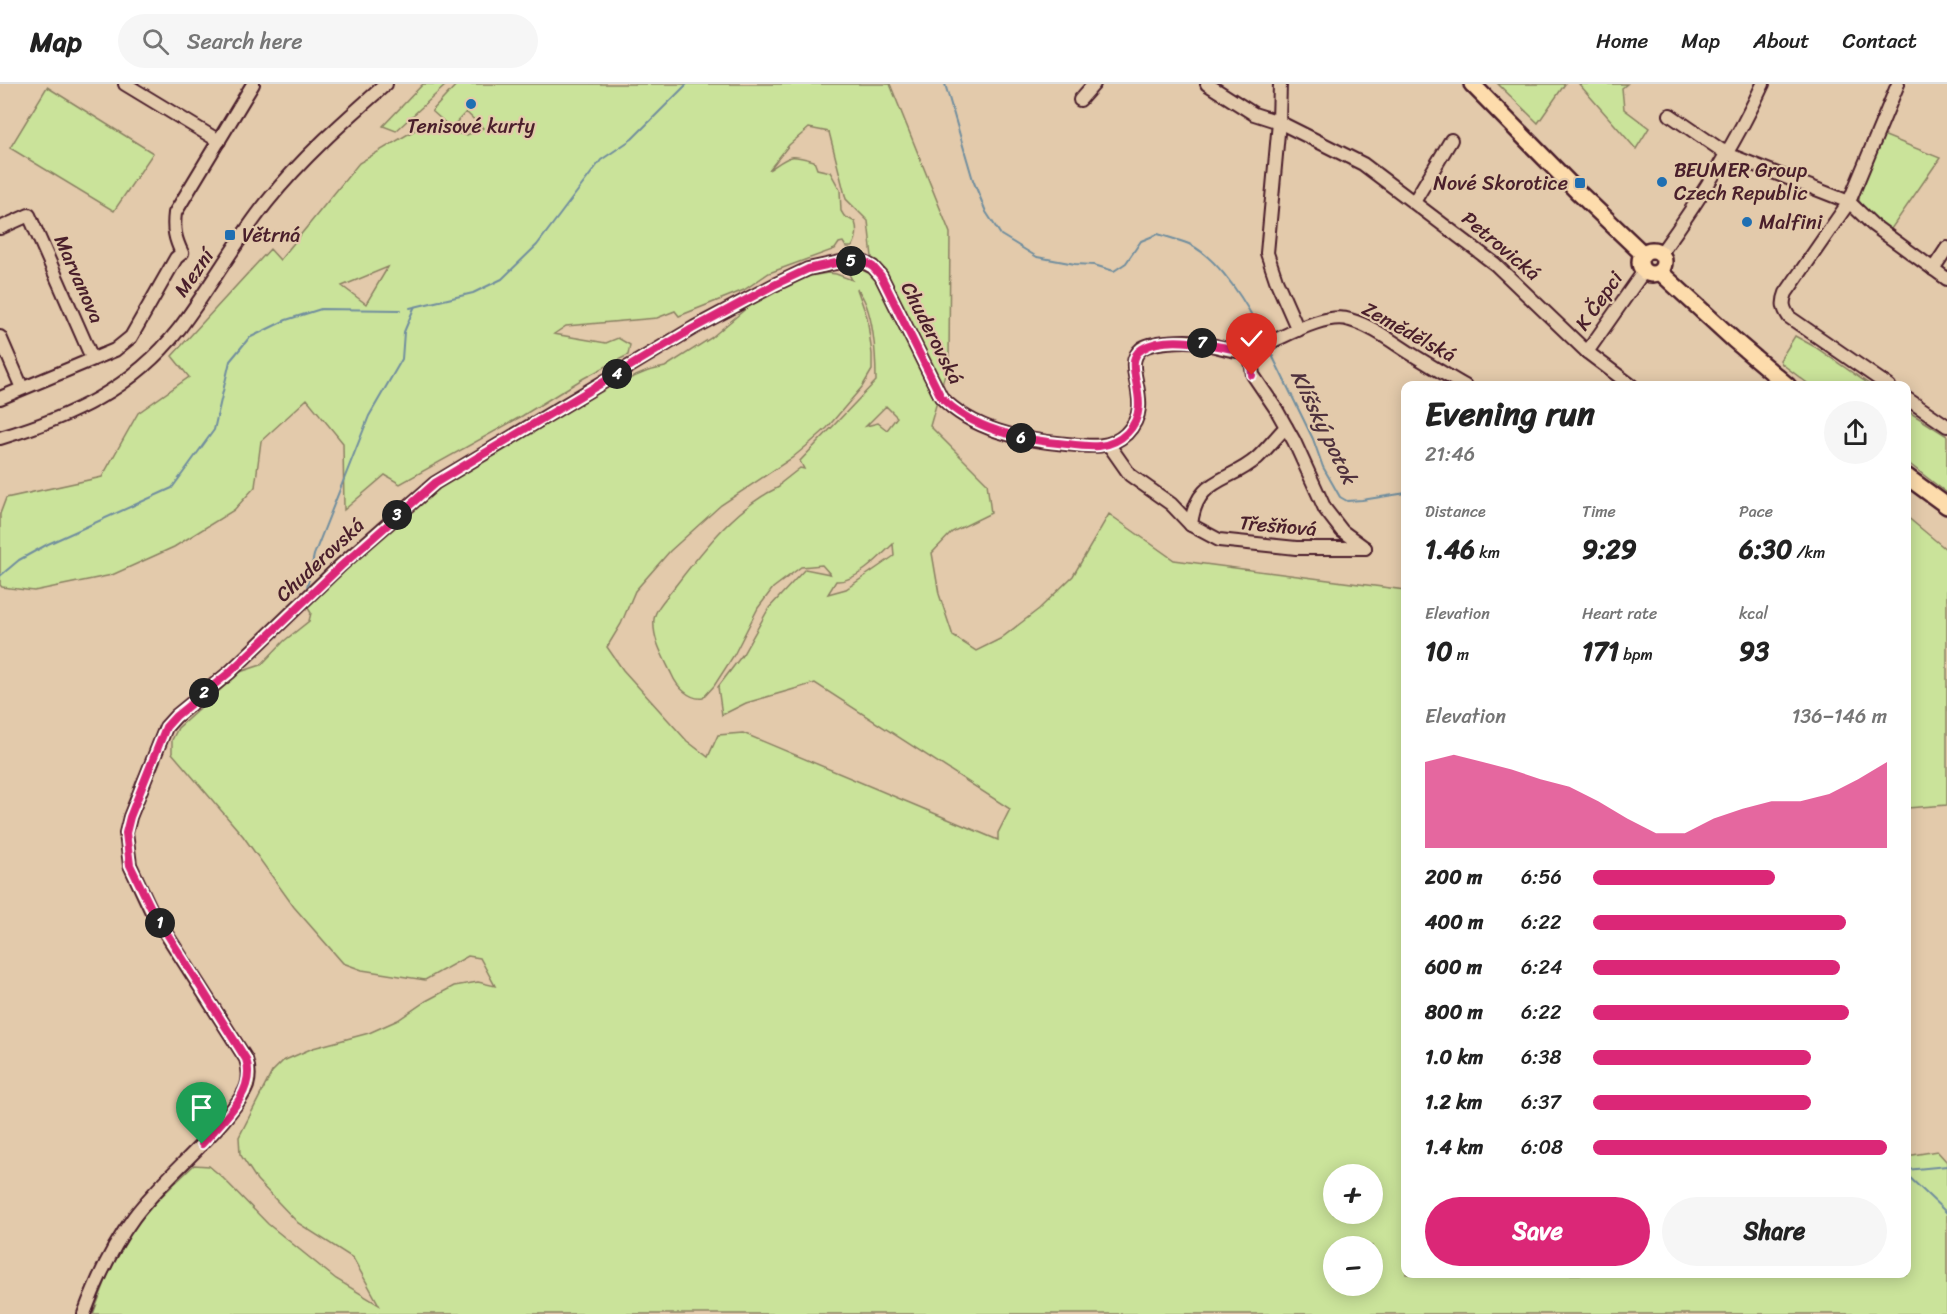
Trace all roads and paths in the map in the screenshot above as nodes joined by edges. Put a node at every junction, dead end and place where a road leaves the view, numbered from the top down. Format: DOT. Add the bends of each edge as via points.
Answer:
graph roads {
  1 [pos="125,84"];
  2 [pos="254,84"];
  3 [pos="386,84"];
  4 [pos="1094,84"];
  5 [pos="1207,84"];
  6 [pos="1280,84"];
  7 [pos="1472,84"];
  8 [pos="1763,84"];
  9 [pos="1898,84"];
  10 [pos="1080,100"];
  11 [pos="1670,115"];
  12 [pos="1279,122"];
  13 [pos="1451,140"];
  14 [pos="219,141"];
  15 [pos="1727,154"];
  16 [pos="1414,202"];
  17 [pos="1849,202"];
  18 [pos="0,228"];
  19 [pos="1947,248"];
  20 [pos="1661,253"];
  21 [pos="1643,254"];
  22 [pos="1933,269"];
  23 [pos="1644,271"];
  24 [pos="1660,272"];
  25 [pos="1947,279"];
  26 [pos="1298,330"];
  27 [pos="0,337"];
  28 [pos="1262,347"];
  29 [pos="1587,352"];
  30 [pos="92,358"];
  31 [pos="1457,381"];
  32 [pos="1625,381"];
  33 [pos="1782,381"];
  34 [pos="1882,381"];
  35 [pos="22,388"];
  36 [pos="0,398"];
  37 [pos="1911,401"];
  38 [pos="1947,426"];
  39 [pos="1286,427"];
  40 [pos="0,438"];
  41 [pos="1109,445"];
  42 [pos="1911,481"];
  43 [pos="1947,506"];
  44 [pos="1191,525"];
  45 [pos="84,1314"];
  1 -- 14 [label="street"];
  2 -- 14 [label="street"];
  3 -- 40 [label="street, Mezní" via="310,153 266,203 179,329 156,355 98,400 66,416"];
  4 -- 10 [label="street"];
  5 -- 12 [label="street, Petrovická" via="1254,114"];
  6 -- 12 [label="street"];
  7 -- 21 [label="main road"];
  8 -- 15 [label="street"];
  9 -- 17 [label="street"];
  11 -- 15 [label="street"];
  12 -- 16 [label="street, Petrovická" via="1363,164"];
  12 -- 26 [label="street" via="1267,253"];
  13 -- 16 [label="street"];
  14 -- 30 [label="street" via="175,213 174,234 182,253 131,338 115,350"];
  15 -- 17 [label="street"];
  15 -- 20 [label="street"];
  16 -- 29 [label="street, Petrovická" via="1495,264"];
  17 -- 22 [label="street" via="1873,225"];
  17 -- 34 [label="street" via="1786,293 1784,309 1789,317"];
  18 -- 30 [label="street, Marvanova" via="29,215"];
  19 -- 22 [label="street"];
  20 -- 21 [label="main road" via="1652,250"];
  20 -- 24 [label="main road" via="1664,263"];
  21 -- 23 [label="main road" via="1640,262"];
  22 -- 25 [label="street"];
  23 -- 24 [label="main road"];
  23 -- 29 [label="street, K Čepci"];
  24 -- 33 [label="main road"];
  26 -- 28 [label="street"];
  26 -- 31 [label="street, Zemědělská" via="1322,321 1349,319"];
  27 -- 35 [label="street"];
  28 -- 39 [label="street" via="1252,375"];
  28 -- 41 [label="street" via="1227,349 1196,341 1159,343 1141,349 1133,369 1140,399 1138,417 1126,433"];
  29 -- 32 [label="street, Petrovická"];
  30 -- 35 [label="street"];
  35 -- 36 [label="street"];
  37 -- 38 [label="street"];
  39 -- 44 [label="street" via="1256,460 1208,486 1193,510"];
  39 -- 44 [label="street, Třešňová" via="1325,509 1342,531 1365,548 1296,548 1219,540"];
  41 -- 44 [label="street, Třešňová" via="1130,475 1171,504"];
  41 -- 45 [label="street, Chuderovská" via="1093,447 1020,438 958,412 941,397 881,276 865,262 845,261 808,269 734,306 435,483 166,727 130,817 126,833 130,865 152,910 246,1059 248,1077 241,1097 219,1125 156,1191 122,1234 109,1254"];
  42 -- 43 [label="main road"];
}
